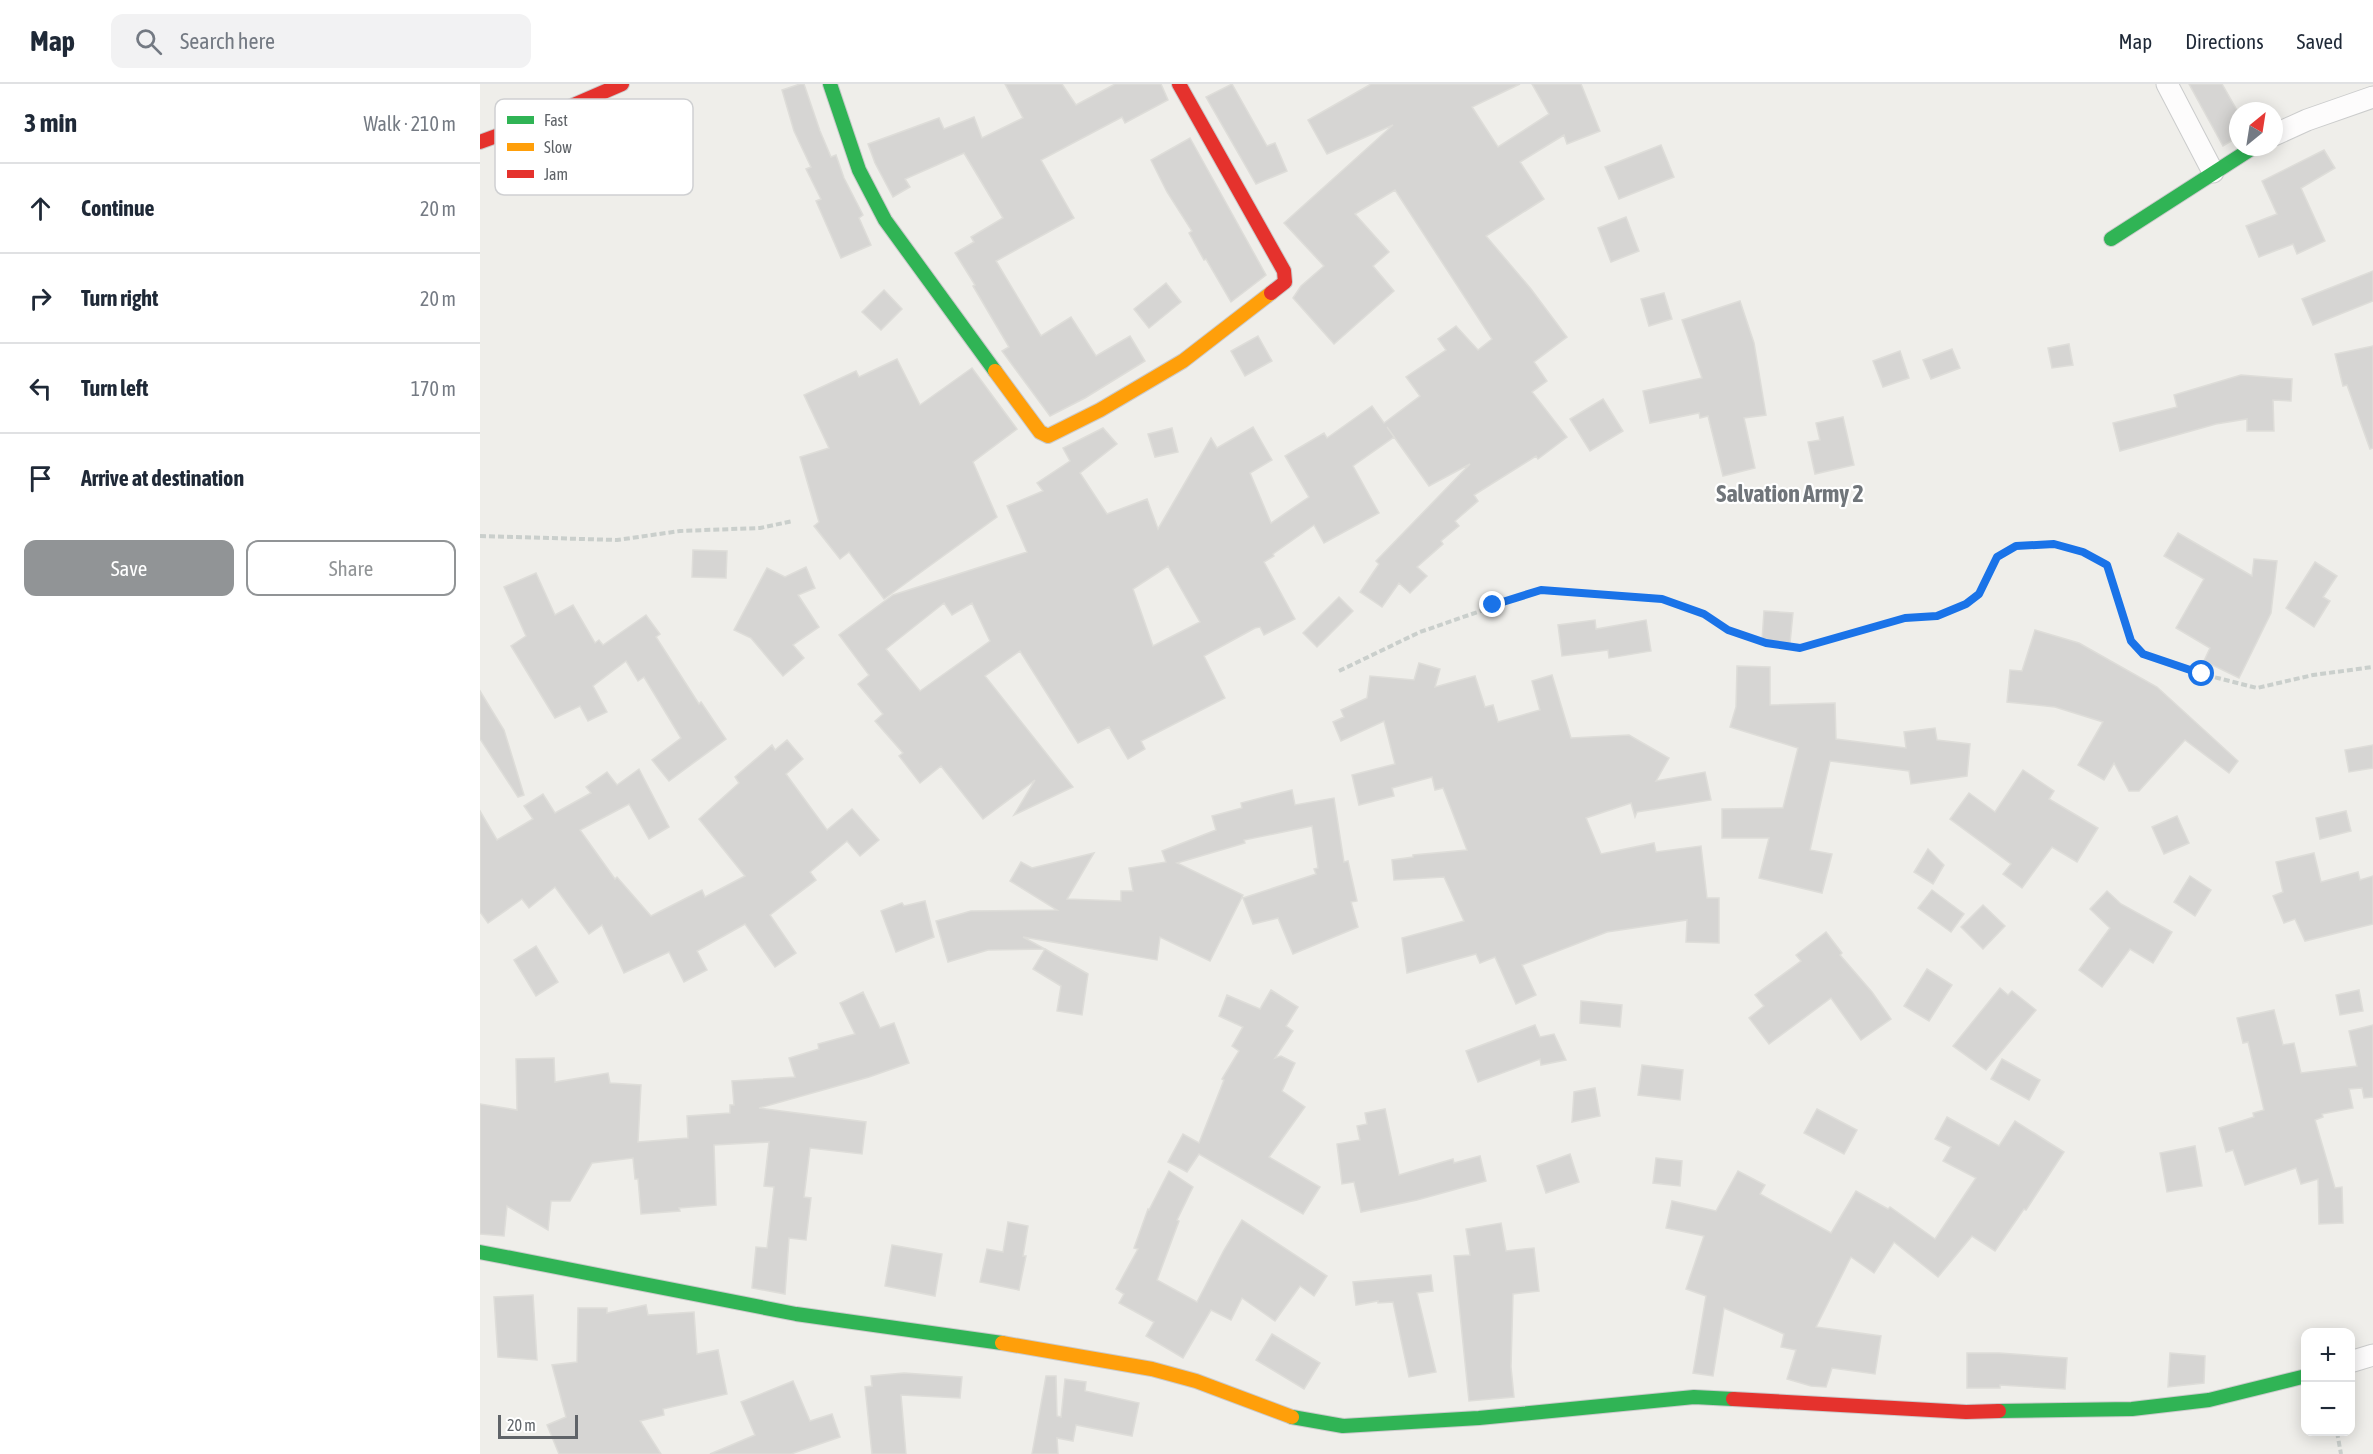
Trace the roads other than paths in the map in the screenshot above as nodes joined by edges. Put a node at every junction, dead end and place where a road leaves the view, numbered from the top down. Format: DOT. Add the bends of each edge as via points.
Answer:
graph roads {
  1 [pos="622,84"];
  2 [pos="830,84"];
  3 [pos="1179,84"];
  4 [pos="2167,84"];
  5 [pos="2373,97"];
  6 [pos="587,99"];
  7 [pos="2283,131"];
  8 [pos="495,137"];
  9 [pos="480,142"];
  10 [pos="2239,156"];
  11 [pos="2213,172"];
  12 [pos="2111,240"];
  13 [pos="480,1252"];
  14 [pos="2373,1355"];
  15 [pos="2355,1360"];
  16 [pos="2301,1377"];
  1 -- 6 [label="street"];
  2 -- 3 [label="street" via="859,170 885,220 1040,432 1048,436 1100,411 1183,361 1285,282 1271,245"];
  4 -- 11 [label="street"];
  5 -- 7 [label="street"];
  8 -- 9 [label="street"];
  10 -- 11 [label="street"];
  11 -- 12 [label="street"];
  13 -- 16 [label="street" via="796,1314 980,1339 1152,1369 1196,1381 1299,1420 1343,1426 1479,1418 1694,1397 1966,1412 2132,1409 2210,1400"];
  14 -- 15 [label="street"];
}
